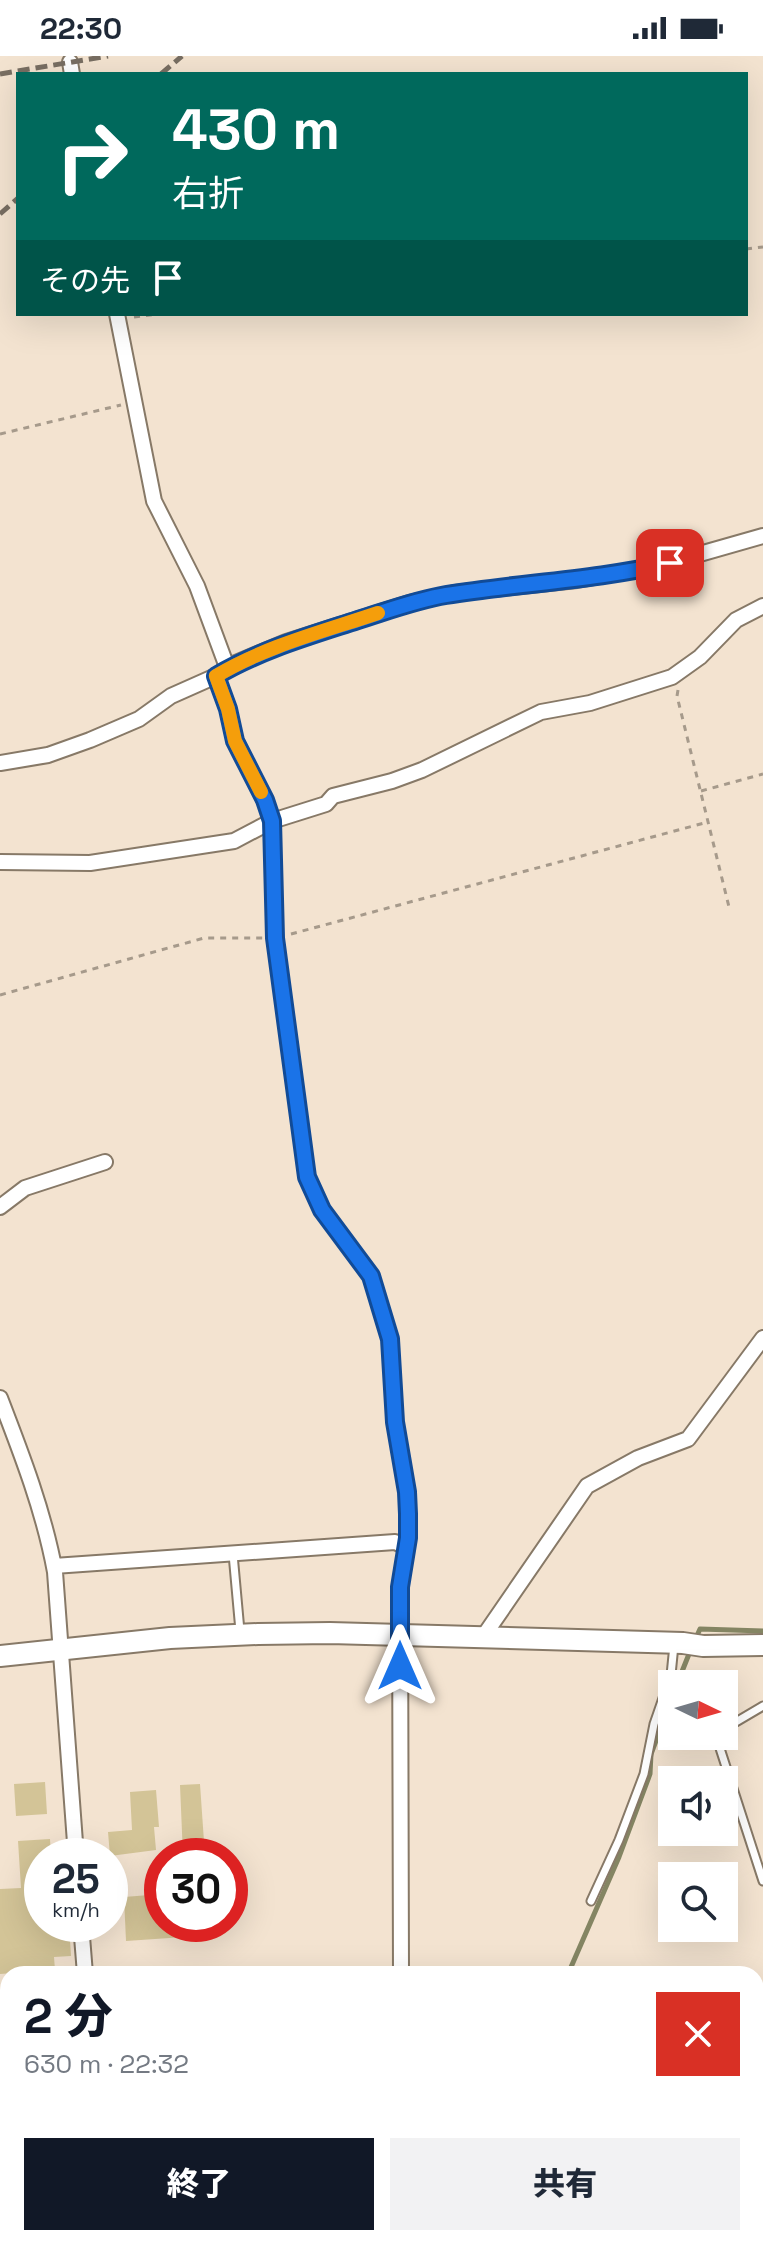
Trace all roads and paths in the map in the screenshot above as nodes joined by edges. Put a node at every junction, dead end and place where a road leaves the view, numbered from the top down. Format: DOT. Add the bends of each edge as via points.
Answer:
graph roads {
  1 [pos="117,316"];
  2 [pos="133,402"];
  3 [pos="0,434"];
  4 [pos="763,536"];
  5 [pos="763,606"];
  6 [pos="222,672"];
  7 [pos="672,677"];
  8 [pos="0,763"];
  9 [pos="763,774"];
  10 [pos="700,791"];
  11 [pos="272,821"];
  12 [pos="708,822"];
  13 [pos="0,862"];
  14 [pos="730,911"];
  15 [pos="271,938"];
  16 [pos="0,995"];
  17 [pos="105,1162"];
  18 [pos="0,1207"];
  19 [pos="763,1338"];
  20 [pos="0,1398"];
  21 [pos="406,1547"];
  22 [pos="233,1554"];
  23 [pos="54,1566"];
  24 [pos="241,1634"];
  25 [pos="400,1635"];
  26 [pos="483,1637"];
  27 [pos="678,1643"];
  28 [pos="763,1645"];
  29 [pos="60,1649"];
  30 [pos="0,1656"];
  31 [pos="763,1706"];
  32 [pos="738,1721"];
  33 [pos="721,1750"];
  34 [pos="75,1838"];
  35 [pos="763,1881"];
  36 [pos="591,1901"];
  37 [pos="82,1942"];
  38 [pos="84,1966"];
  39 [pos="401,1966"];
  1 -- 2 [label="street"];
  2 -- 3 [label="path"];
  2 -- 6 [label="street" via="154,501 197,586"];
  4 -- 6 [label="street" via="654,567 409,603 286,642"];
  5 -- 7 [label="street" via="736,620"];
  6 -- 8 [label="street" via="90,740 48,755"];
  6 -- 11 [label="street" via="235,741"];
  7 -- 10 [label="path" via="679,684 677,696"];
  7 -- 11 [label="street" via="541,712 422,770 333,796 326,804"];
  9 -- 10 [label="path"];
  10 -- 12 [label="path"];
  11 -- 13 [label="street" via="234,841 122,859"];
  11 -- 15 [label="street"];
  12 -- 14 [label="path"];
  12 -- 15 [label="path"];
  15 -- 16 [label="path" via="204,938"];
  15 -- 21 [label="street" via="307,1177 322,1210 371,1276 390,1339 395,1422 407,1492"];
  17 -- 18 [label="street" via="25,1188"];
  19 -- 26 [label="street" via="688,1439 587,1486"];
  20 -- 23 [label="street" via="47,1531"];
  21 -- 22 [label="street" via="395,1542"];
  21 -- 25 [label="street"];
  22 -- 23 [label="street"];
  22 -- 24 [label="lane"];
  23 -- 29 [label="street"];
  24 -- 25 [label="street"];
  24 -- 29 [label="street"];
  25 -- 26 [label="street"];
  25 -- 39 [label="street"];
  26 -- 27 [label="street"];
  27 -- 28 [label="street"];
  27 -- 36 [label="lane" via="644,1774"];
  29 -- 30 [label="street"];
  29 -- 34 [label="street"];
  31 -- 32 [label="lane"];
  33 -- 35 [label="lane"];
  37 -- 38 [label="street"];
}
